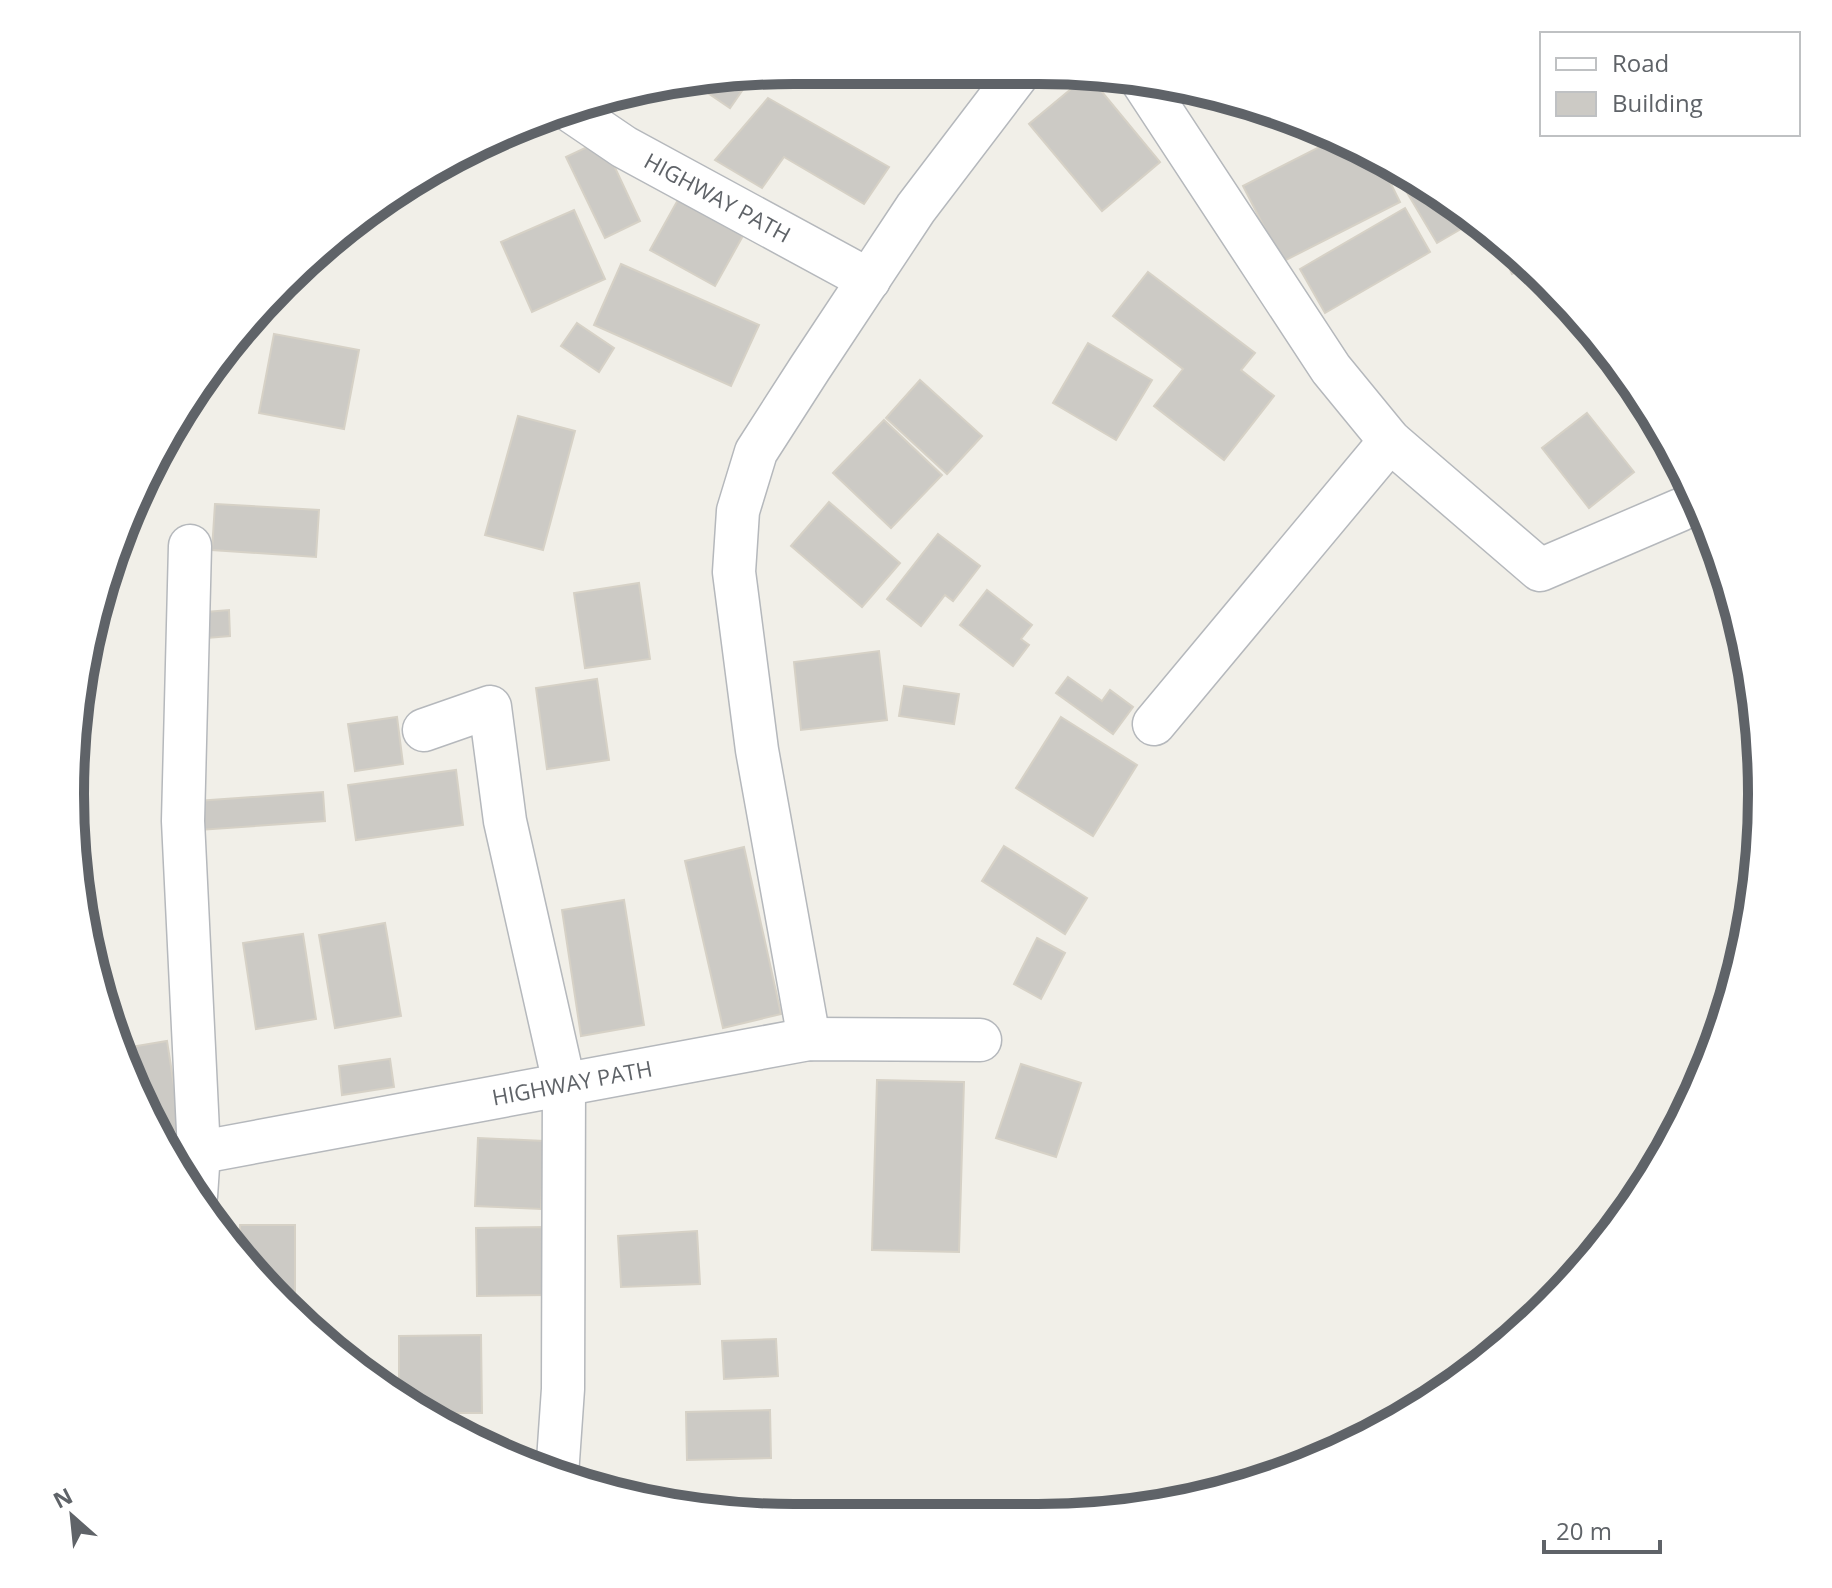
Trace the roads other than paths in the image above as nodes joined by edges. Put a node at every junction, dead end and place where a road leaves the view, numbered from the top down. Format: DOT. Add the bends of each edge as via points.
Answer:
graph roads {
  1 [pos="1010,84"];
  2 [pos="1150,93"];
  3 [pos="580,117"];
  4 [pos="869,280"];
  5 [pos="1390,441"];
  6 [pos="1680,510"];
  7 [pos="190,546"];
  8 [pos="1154,724"];
  9 [pos="424,730"];
  10 [pos="809,1039"];
  11 [pos="980,1040"];
  12 [pos="564,1083"];
  13 [pos="184,1155"];
  14 [pos="558,1463"];
  1 -- 4 [label="street" via="916,208"];
  2 -- 5 [label="street" via="1331,369"];
  3 -- 4 [label="street, HIGHWAY PATH" via="624,147"];
  4 -- 10 [label="street" via="756,452 738,511 734,572 755,735"];
  5 -- 6 [label="street" via="1540,570"];
  5 -- 8 [label="street"];
  7 -- 13 [label="street" via="183,821"];
  9 -- 12 [label="street" via="490,707 505,821"];
  10 -- 11 [label="street, HIGHWAY PATH"];
  10 -- 12 [label="street, HIGHWAY PATH"];
  12 -- 13 [label="street, HIGHWAY PATH"];
  12 -- 14 [label="street"];
}
